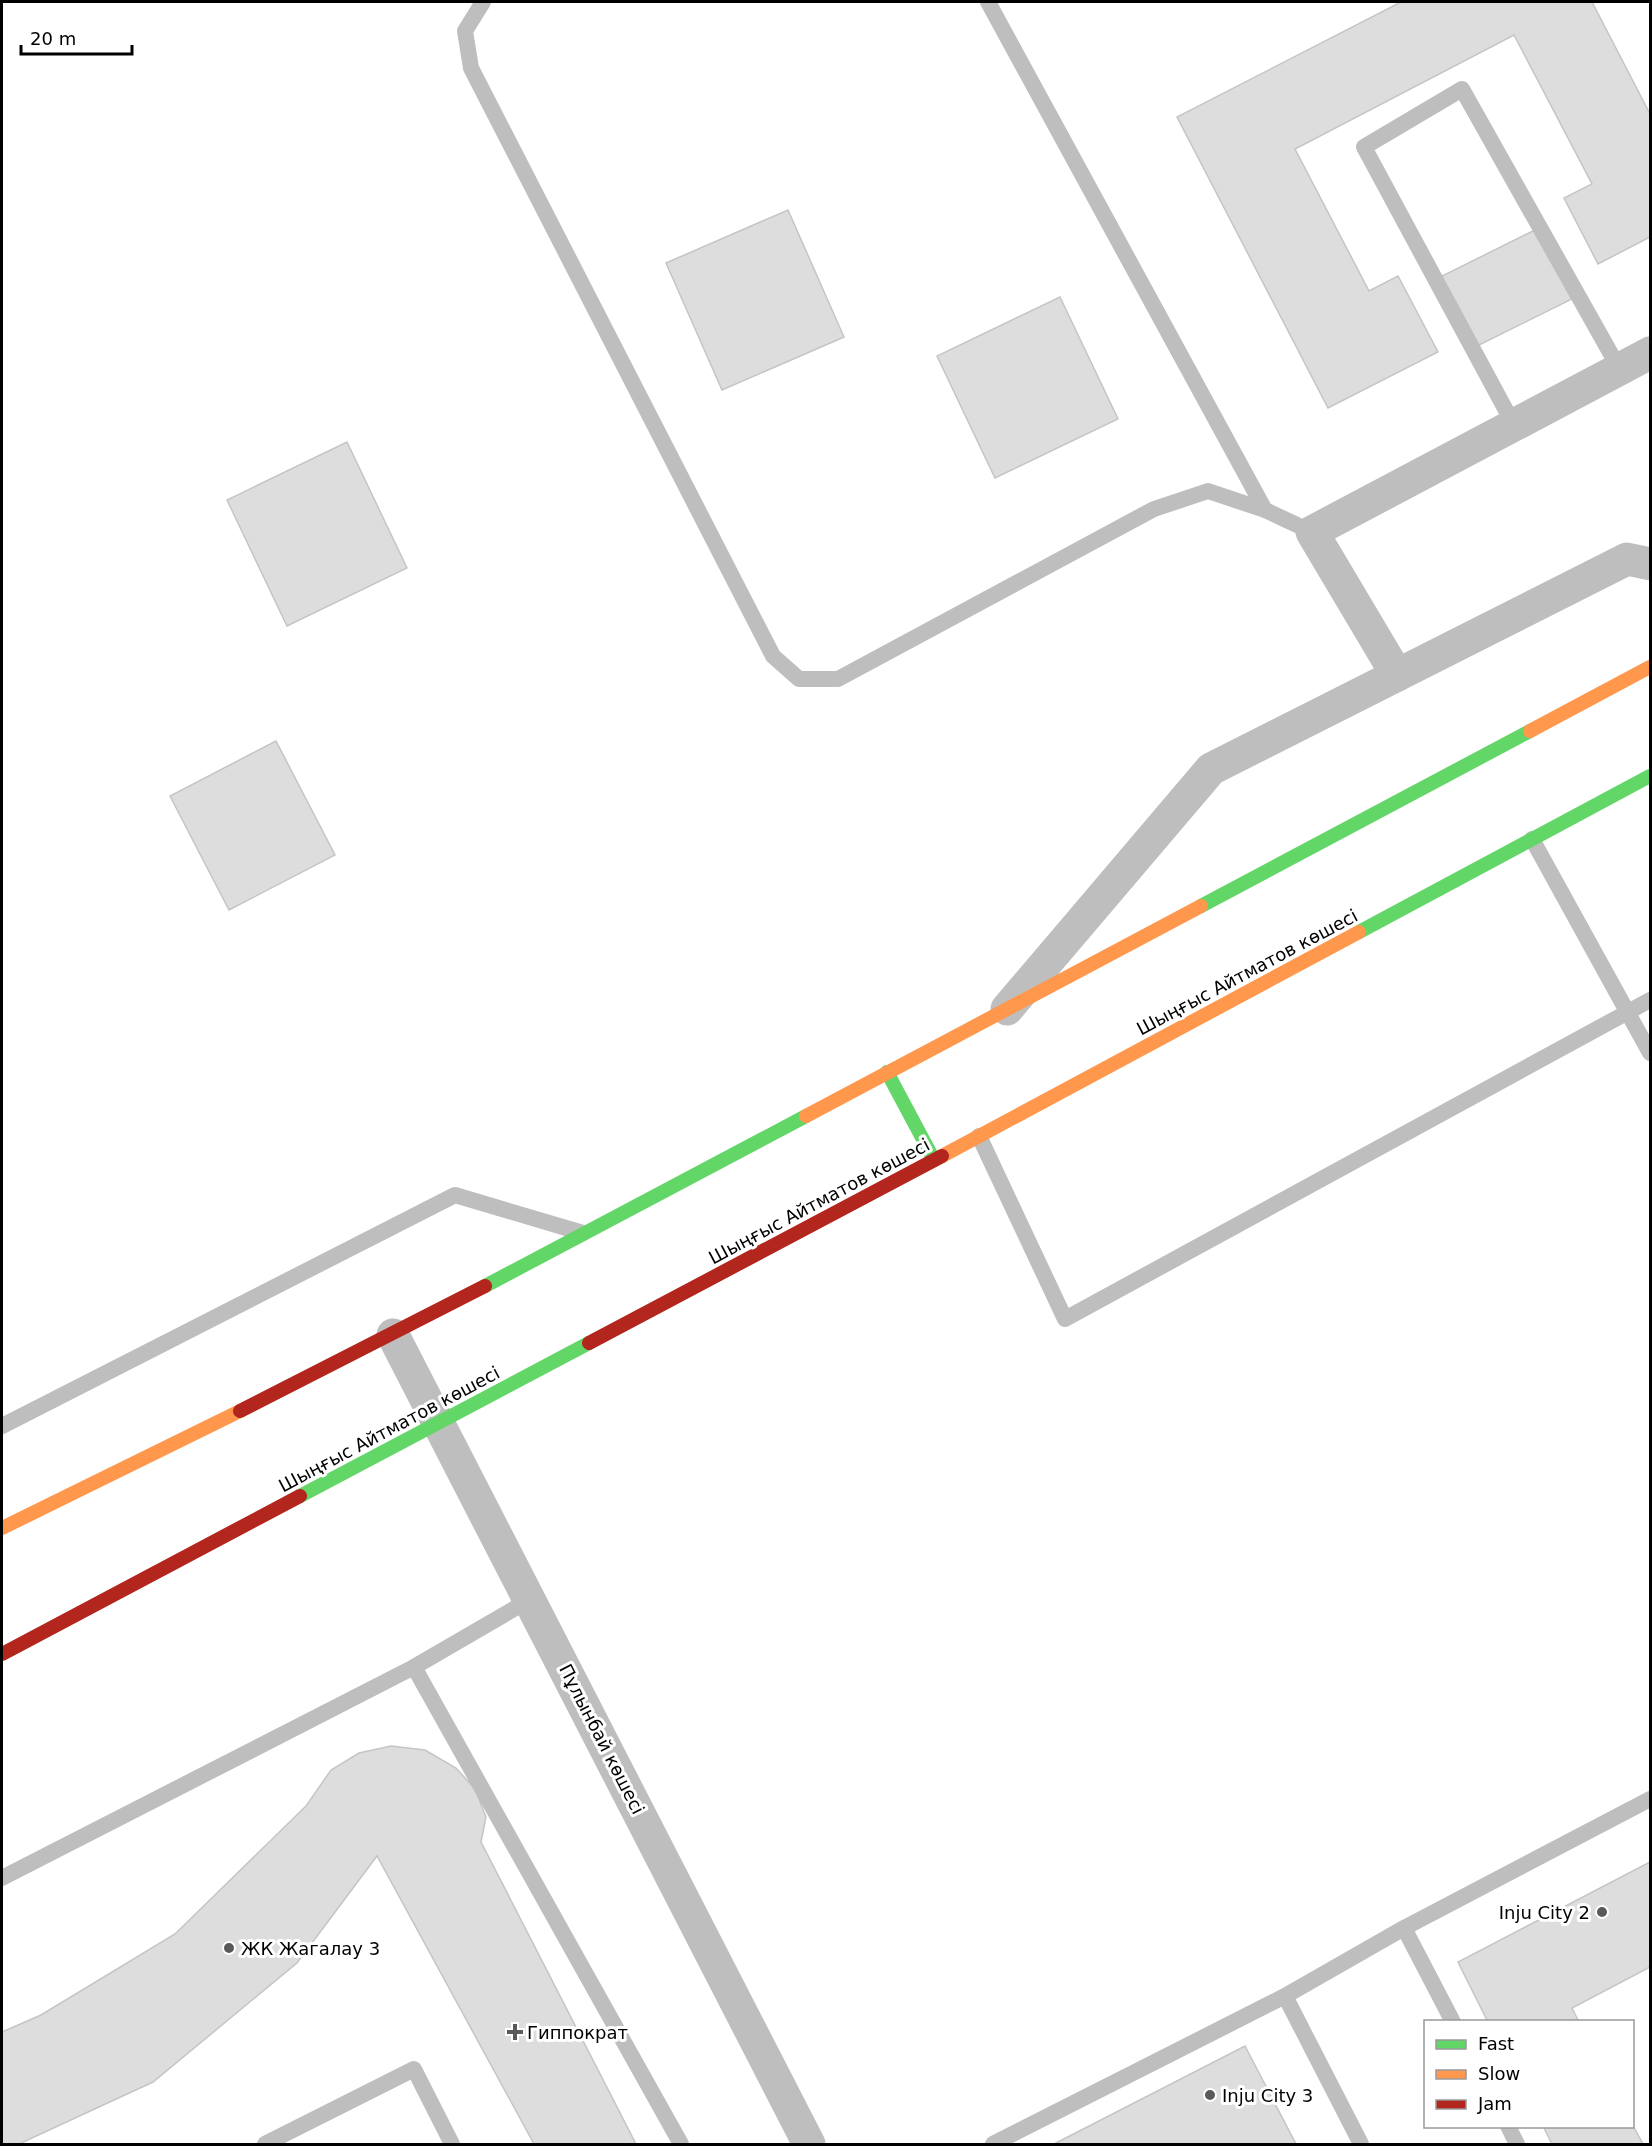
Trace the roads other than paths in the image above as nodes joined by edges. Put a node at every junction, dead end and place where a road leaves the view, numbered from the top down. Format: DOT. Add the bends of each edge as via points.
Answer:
graph roads {
  1 [pos="483,2"];
  2 [pos="988,2"];
  3 [pos="1650,353"];
  4 [pos="1620,370"];
  5 [pos="1515,427"];
  6 [pos="1265,510"];
  7 [pos="1312,532"];
  8 [pos="1650,564"];
  9 [pos="1650,666"];
  10 [pos="1397,675"];
  11 [pos="1648,776"];
  12 [pos="1532,839"];
  13 [pos="1650,1000"];
  14 [pos="1006,1009"];
  15 [pos="1627,1012"];
  16 [pos="1650,1053"];
  17 [pos="888,1072"];
  18 [pos="979,1136"];
  19 [pos="934,1160"];
  20 [pos="584,1233"];
  21 [pos="393,1335"];
  22 [pos="438,1424"];
  23 [pos="2,1426"];
  24 [pos="2,1528"];
  25 [pos="531,1599"];
  26 [pos="2,1654"];
  27 [pos="414,1667"];
  28 [pos="1650,1799"];
  29 [pos="2,1878"];
  30 [pos="1404,1928"];
  31 [pos="1285,1996"];
  32 [pos="1452,2020"];
  33 [pos="1508,2128"];
  34 [pos="265,2145"];
  35 [pos="452,2145"];
  36 [pos="681,2145"];
  37 [pos="809,2145"];
  38 [pos="993,2145"];
  39 [pos="1361,2145"];
  40 [pos="1517,2145"];
  1 -- 6 [label="lane" via="465,31 471,68 773,656 799,679 838,679 1154,509 1208,491"];
  2 -- 6 [label="lane"];
  3 -- 4 [label="street"];
  4 -- 5 [label="street"];
  4 -- 5 [label="lane" via="1462,89 1364,147"];
  5 -- 7 [label="street"];
  6 -- 7 [label="lane"];
  7 -- 10 [label="street"];
  8 -- 10 [label="street" via="1627,559"];
  9 -- 14 [label="main road"];
  10 -- 14 [label="street" via="1210,769"];
  11 -- 12 [label="main road, Шыңғыс Айтматов көшесі"];
  12 -- 15 [label="lane"];
  12 -- 18 [label="main road, Шыңғыс Айтматов көшесі"];
  13 -- 15 [label="lane"];
  14 -- 17 [label="main road"];
  15 -- 16 [label="lane"];
  15 -- 18 [label="lane" via="1065,1319"];
  17 -- 19 [label="main road"];
  17 -- 20 [label="main road"];
  18 -- 19 [label="main road, Шыңғыс Айтматов көшесі"];
  19 -- 22 [label="main road, Шыңғыс Айтматов көшесі"];
  20 -- 21 [label="main road"];
  20 -- 23 [label="lane" via="455,1195"];
  21 -- 22 [label="street, Пұлынбай көшесі"];
  21 -- 24 [label="main road"];
  22 -- 25 [label="street, Пұлынбай көшесі"];
  22 -- 26 [label="main road, Шыңғыс Айтматов көшесі"];
  25 -- 27 [label="lane"];
  25 -- 37 [label="street, Пұлынбай көшесі"];
  27 -- 29 [label="lane"];
  27 -- 36 [label="lane"];
  28 -- 30 [label="lane"];
  30 -- 31 [label="lane"];
  30 -- 32 [label="lane"];
  31 -- 38 [label="lane"];
  31 -- 39 [label="lane"];
  33 -- 40 [label="lane"];
  34 -- 35 [label="lane" via="414,2069"];
}
